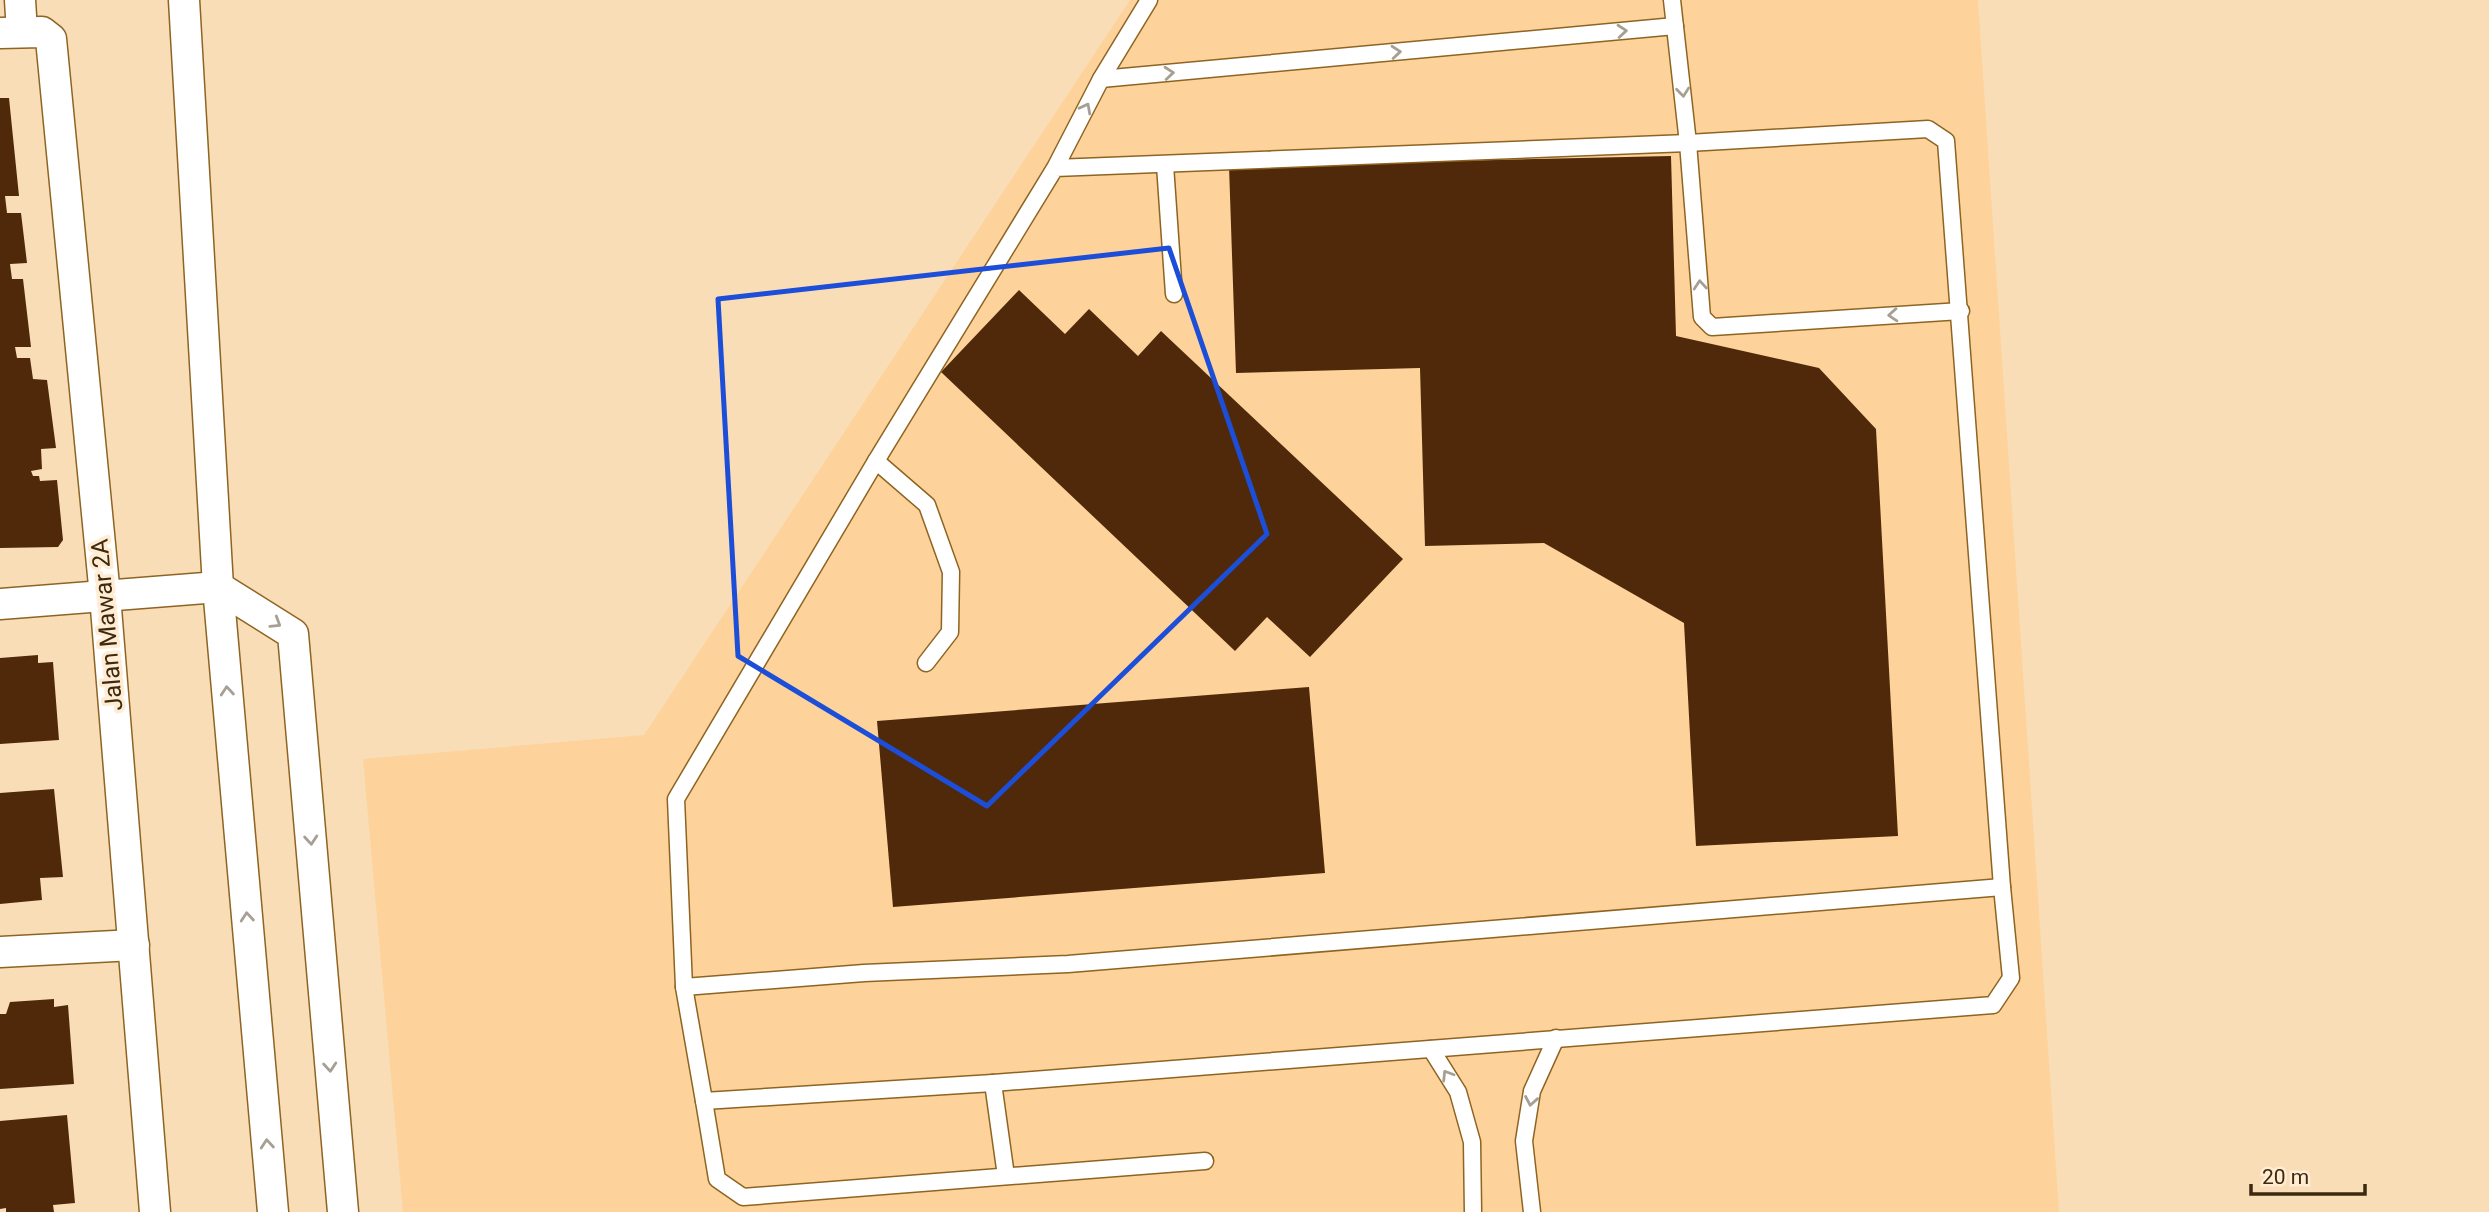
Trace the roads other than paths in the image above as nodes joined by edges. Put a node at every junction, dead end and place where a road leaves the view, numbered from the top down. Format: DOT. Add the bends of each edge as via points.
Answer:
graph roads {
  1 [pos="20,0"];
  2 [pos="184,0"];
  3 [pos="1149,0"];
  4 [pos="1672,0"];
  5 [pos="1675,26"];
  6 [pos="11,32"];
  7 [pos="1101,79"];
  8 [pos="1688,143"];
  9 [pos="1165,165"];
  10 [pos="1055,168"];
  11 [pos="1174,294"];
  12 [pos="1961,311"];
  13 [pos="876,461"];
  14 [pos="218,587"];
  15 [pos="105,596"];
  16 [pos="0,604"];
  17 [pos="926,663"];
  18 [pos="2002,887"];
  19 [pos="134,945"];
  20 [pos="0,952"];
  21 [pos="684,987"];
  22 [pos="1556,1038"];
  23 [pos="1431,1049"];
  24 [pos="993,1083"];
  25 [pos="704,1101"];
  26 [pos="1205,1161"];
  27 [pos="1006,1176"];
  28 [pos="155,1212"];
  29 [pos="273,1212"];
  30 [pos="343,1212"];
  31 [pos="1472,1212"];
  32 [pos="1532,1212"];
  1 -- 6 [label="street"];
  2 -- 14 [label="street"];
  3 -- 7 [label="lane"];
  4 -- 5 [label="lane"];
  7 -- 5 [label="lane, one-way"];
  5 -- 8 [label="lane, one-way"];
  6 -- 15 [label="street, Jalan Mawar 2A" via="41,32 51,39"];
  10 -- 7 [label="lane, one-way"];
  8 -- 9 [label="lane"];
  8 -- 12 [label="lane" via="1928,129 1946,141"];
  12 -- 8 [label="lane, one-way" via="1712,327 1702,317"];
  9 -- 10 [label="lane"];
  9 -- 11 [label="lane"];
  10 -- 13 [label="lane"];
  12 -- 18 [label="lane"];
  13 -- 17 [label="lane" via="927,505 951,572 950,632"];
  13 -- 21 [label="lane" via="676,799"];
  14 -- 15 [label="street"];
  29 -- 14 [label="street, one-way"];
  14 -- 30 [label="street, one-way" via="293,634"];
  15 -- 16 [label="street"];
  15 -- 19 [label="street, Jalan Mawar 2A"];
  18 -- 21 [label="lane" via="1068,964"];
  18 -- 22 [label="lane" via="2011,978 1993,1005"];
  19 -- 20 [label="street"];
  19 -- 28 [label="street, Jalan Mawar 2A"];
  21 -- 25 [label="lane"];
  22 -- 23 [label="lane"];
  22 -- 32 [label="lane, one-way" via="1532,1091 1524,1141"];
  23 -- 24 [label="lane"];
  31 -- 23 [label="lane, one-way" via="1472,1142 1458,1092"];
  24 -- 25 [label="lane"];
  24 -- 27 [label="lane"];
  25 -- 27 [label="lane" via="717,1179 743,1197"];
  26 -- 27 [label="lane"];
}
